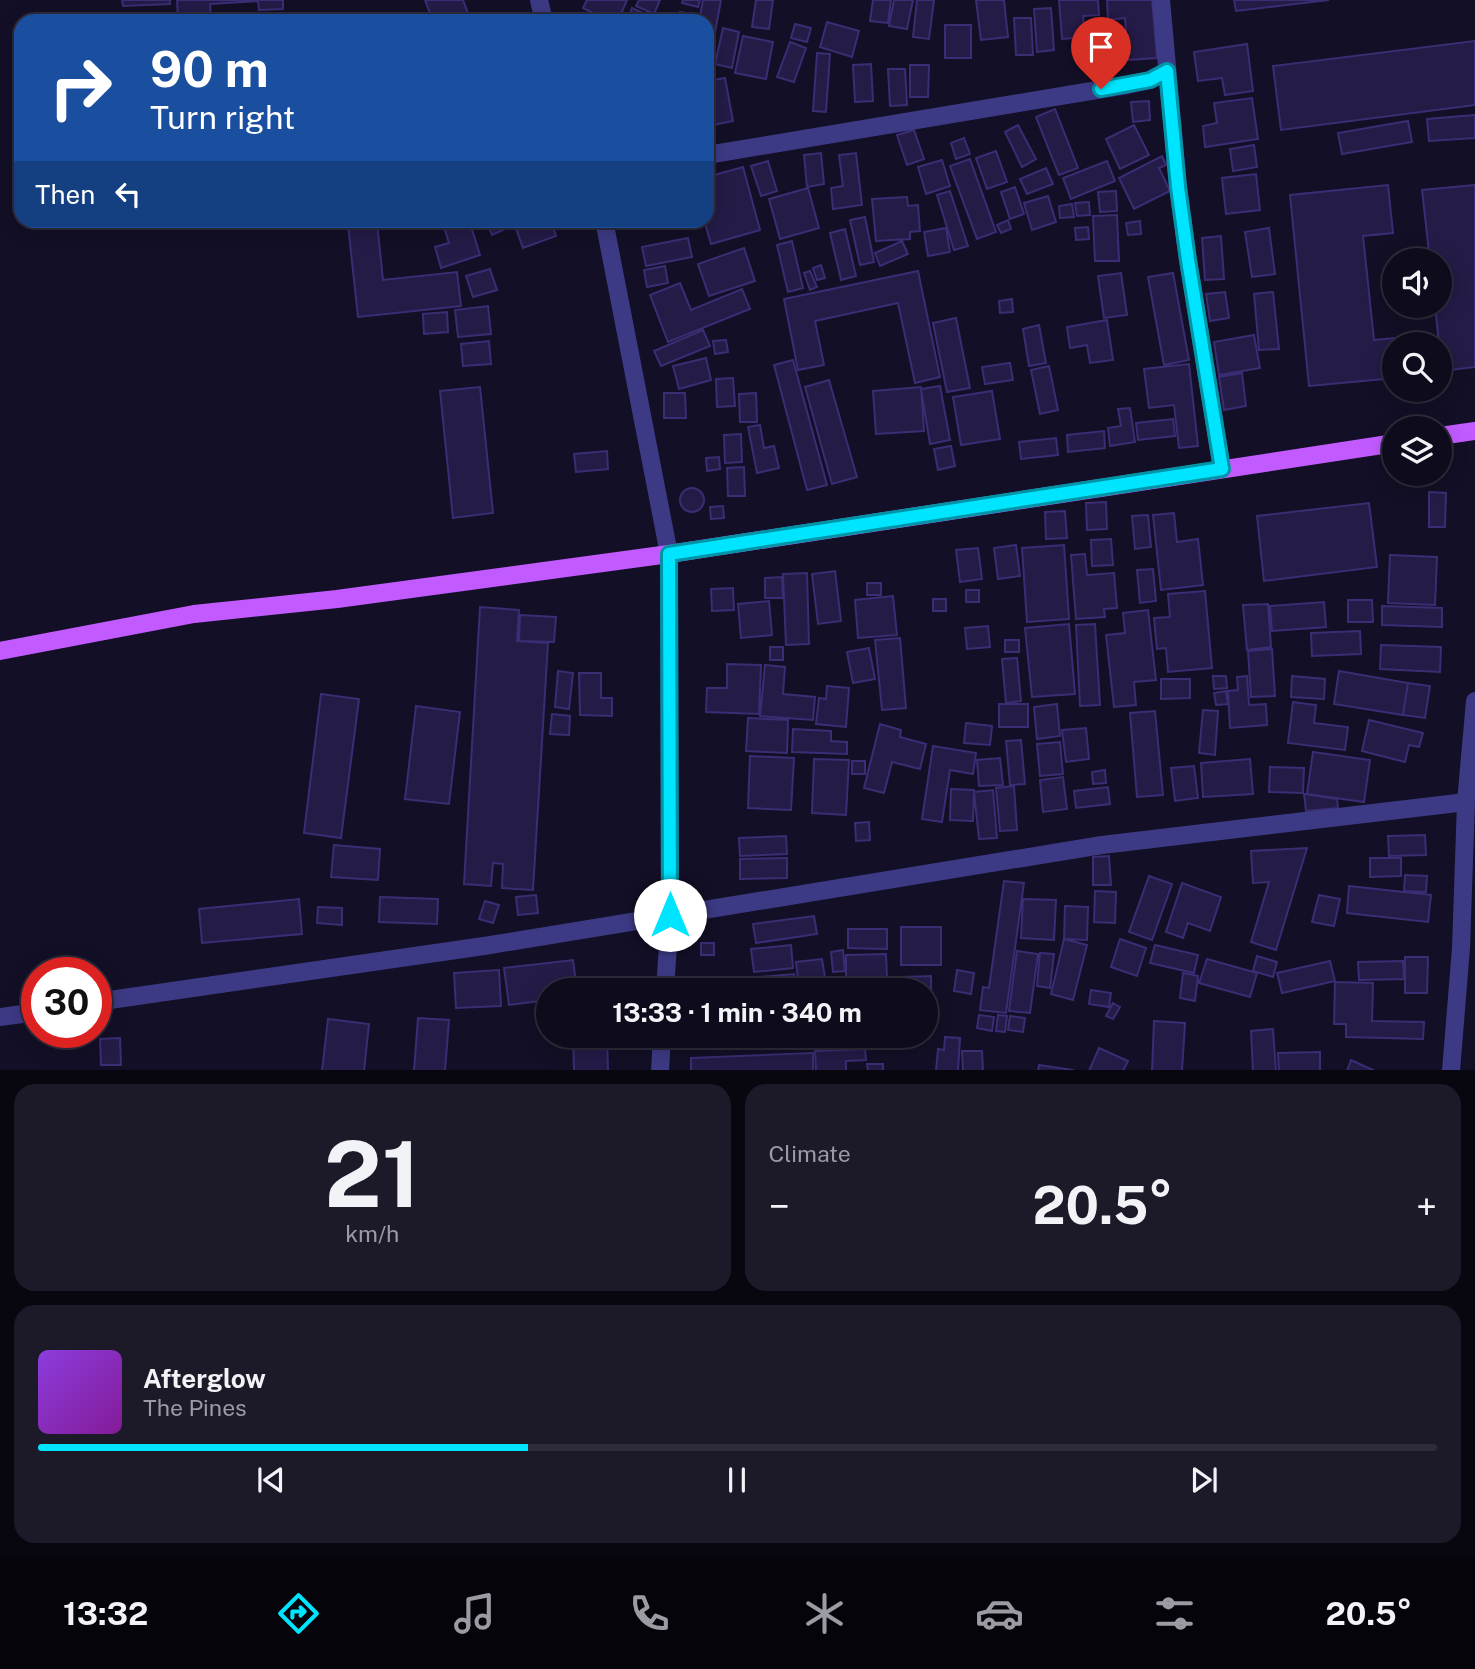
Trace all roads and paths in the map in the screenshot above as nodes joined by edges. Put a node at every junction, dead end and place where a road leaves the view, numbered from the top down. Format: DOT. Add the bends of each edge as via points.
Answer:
graph roads {
  1 [pos="1161,0"];
  2 [pos="1167,71"];
  3 [pos="714,154"];
  4 [pos="606,228"];
  5 [pos="1475,431"];
  6 [pos="1452,434"];
  7 [pos="1382,445"];
  8 [pos="1222,469"];
  9 [pos="669,554"];
  10 [pos="0,651"];
  11 [pos="1475,701"];
  12 [pos="1466,802"];
  13 [pos="670,915"];
  14 [pos="666,978"];
  15 [pos="112,1000"];
  16 [pos="21,1014"];
  17 [pos="0,1017"];
  18 [pos="661,1048"];
  19 [pos="660,1070"];
  20 [pos="1451,1070"];
  1 -- 2 [label="street"];
  2 -- 3 [label="street" via="1127,85"];
  2 -- 8 [label="street" via="1178,187"];
  4 -- 9 [label="street"];
  5 -- 6 [label="main road"];
  7 -- 8 [label="main road"];
  8 -- 9 [label="main road"];
  9 -- 10 [label="main road" via="194,614"];
  9 -- 13 [label="street"];
  11 -- 12 [label="street"];
  12 -- 13 [label="street" via="1102,845"];
  12 -- 20 [label="street"];
  13 -- 14 [label="street"];
  13 -- 15 [label="street"];
  16 -- 17 [label="street"];
  18 -- 19 [label="street"];
}
